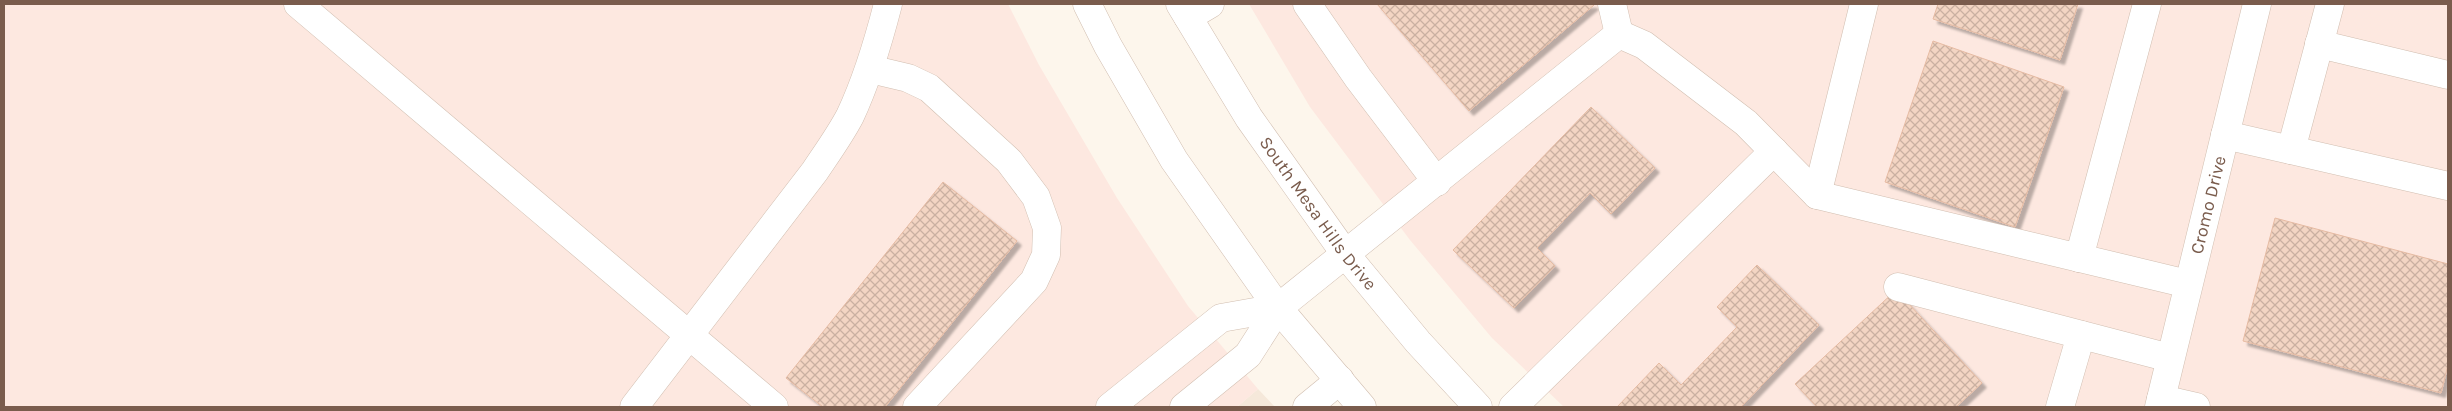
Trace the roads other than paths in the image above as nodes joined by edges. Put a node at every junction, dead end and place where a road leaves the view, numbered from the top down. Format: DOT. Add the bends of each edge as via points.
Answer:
graph roads {
  1 [pos="298,4"];
  2 [pos="888,4"];
  3 [pos="1087,4"];
  4 [pos="1307,4"];
  5 [pos="1612,4"];
  6 [pos="1864,4"];
  7 [pos="2147,4"];
  8 [pos="2257,4"];
  9 [pos="2330,4"];
  10 [pos="1192,8"];
  11 [pos="1618,34"];
  12 [pos="2320,44"];
  13 [pos="870,69"];
  14 [pos="2448,75"];
  15 [pos="2225,135"];
  16 [pos="2291,150"];
  17 [pos="1774,151"];
  18 [pos="1437,182"];
  19 [pos="2448,186"];
  20 [pos="1817,195"];
  21 [pos="1346,255"];
  22 [pos="2079,258"];
  23 [pos="2188,284"];
  24 [pos="1898,287"];
  25 [pos="1278,308"];
  26 [pos="2081,335"];
  27 [pos="689,338"];
  28 [pos="2170,358"];
  29 [pos="1340,380"];
  30 [pos="2160,403"];
  31 [pos="634,407"];
  32 [pos="774,407"];
  33 [pos="916,407"];
  34 [pos="1110,407"];
  35 [pos="1184,407"];
  36 [pos="1307,407"];
  37 [pos="1362,407"];
  38 [pos="1478,407"];
  39 [pos="1512,407"];
  40 [pos="2060,407"];
  41 [pos="2196,407"];
  1 -- 27 [label="street"];
  2 -- 13 [label="street"];
  3 -- 25 [label="street" via="1174,160"];
  4 -- 18 [label="street"];
  5 -- 11 [label="street"];
  6 -- 20 [label="street"];
  7 -- 22 [label="street"];
  8 -- 15 [label="street, Cromo Drive"];
  9 -- 12 [label="street"];
  10 -- 21 [label="street, South Mesa Hills Drive" via="1249,118"];
  11 -- 17 [label="street" via="1644,45 1746,123"];
  11 -- 18 [label="street"];
  12 -- 14 [label="street"];
  12 -- 16 [label="street"];
  13 -- 27 [label="street" via="849,117 815,171"];
  13 -- 33 [label="street" via="919,81 944,102 1009,161 1036,197 1047,228 1046,255 1034,281"];
  15 -- 16 [label="street"];
  15 -- 23 [label="street, Cromo Drive"];
  16 -- 19 [label="street"];
  17 -- 20 [label="street"];
  17 -- 39 [label="street"];
  18 -- 21 [label="street"];
  20 -- 22 [label="street"];
  21 -- 25 [label="street"];
  21 -- 38 [label="street, South Mesa Hills Drive" via="1418,342"];
  22 -- 23 [label="street"];
  23 -- 28 [label="street, Cromo Drive"];
  24 -- 26 [label="street"];
  25 -- 29 [label="street"];
  25 -- 34 [label="street" via="1221,318"];
  25 -- 35 [label="street" via="1248,354"];
  26 -- 28 [label="street"];
  26 -- 40 [label="street"];
  27 -- 31 [label="street"];
  27 -- 32 [label="street"];
  28 -- 30 [label="street, Cromo Drive"];
  29 -- 36 [label="street"];
  29 -- 37 [label="street"];
  30 -- 41 [label="street"];
}
